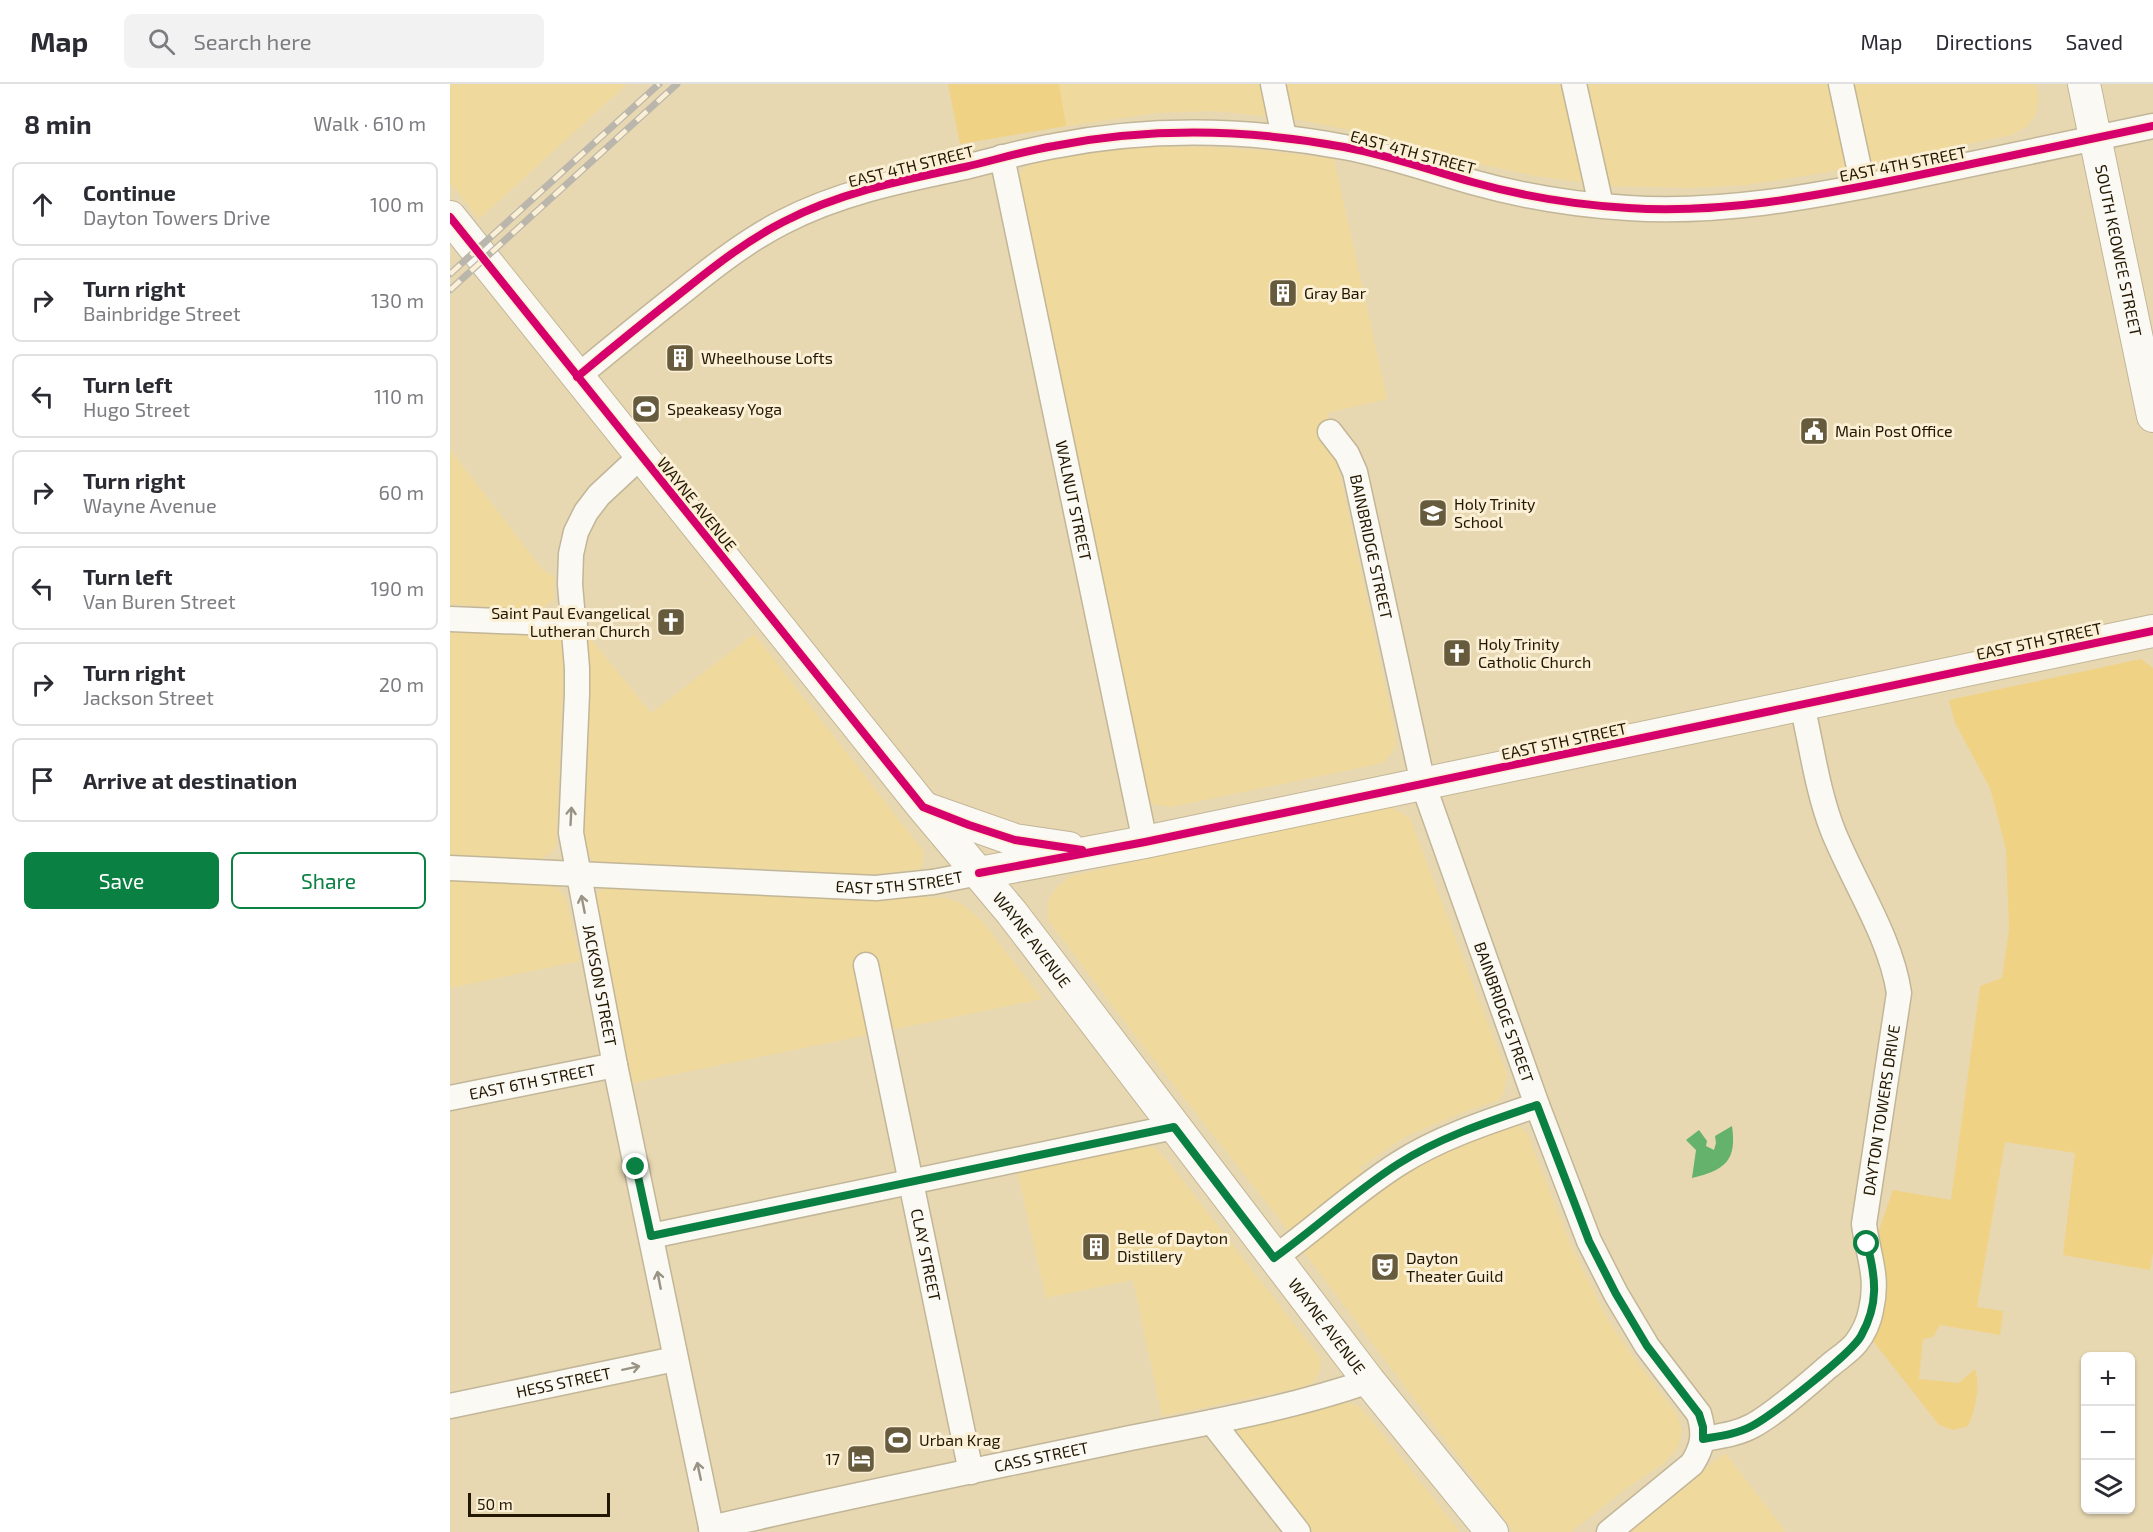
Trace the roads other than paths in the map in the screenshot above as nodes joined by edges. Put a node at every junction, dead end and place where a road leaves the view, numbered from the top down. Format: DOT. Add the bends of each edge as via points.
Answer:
graph roads {
  1 [pos="1273,84"];
  2 [pos="1574,84"];
  3 [pos="1841,84"];
  4 [pos="2084,84"];
  5 [pos="2153,126"];
  6 [pos="1284,137"];
  7 [pos="2097,137"];
  8 [pos="1002,157"];
  9 [pos="1863,186"];
  10 [pos="1601,206"];
  11 [pos="450,217"];
  12 [pos="577,377"];
  13 [pos="2153,416"];
  14 [pos="1330,432"];
  15 [pos="641,456"];
  16 [pos="450,619"];
  17 [pos="574,624"];
  18 [pos="2153,631"];
  19 [pos="1802,705"];
  20 [pos="1423,784"];
  21 [pos="923,807"];
  22 [pos="1145,842"];
  23 [pos="1094,852"];
  24 [pos="450,867"];
  25 [pos="979,873"];
  26 [pos="577,874"];
  27 [pos="866,965"];
  28 [pos="615,1065"];
  29 [pos="450,1098"];
  30 [pos="1537,1105"];
  31 [pos="1174,1127"];
  32 [pos="913,1183"];
  33 [pos="651,1236"];
  34 [pos="1274,1258"];
  35 [pos="675,1359"];
  36 [pos="1369,1381"];
  37 [pos="450,1406"];
  38 [pos="1212,1422"];
  39 [pos="1703,1439"];
  40 [pos="970,1472"];
  41 [pos="712,1530"];
  42 [pos="1298,1532"];
  43 [pos="1492,1532"];
  44 [pos="1609,1532"];
  1 -- 6 [label="street"];
  2 -- 10 [label="street"];
  3 -- 9 [label="street"];
  4 -- 7 [label="main road, SOUTH KEOWEE STREET"];
  5 -- 7 [label="street, EAST 4TH STREET"];
  6 -- 8 [label="street, EAST 4TH STREET" via="1193,131 1119,136"];
  6 -- 10 [label="street, EAST 4TH STREET" via="1406,161 1476,183"];
  7 -- 9 [label="street, EAST 4TH STREET"];
  7 -- 13 [label="main road, SOUTH KEOWEE STREET"];
  8 -- 12 [label="street, EAST 4TH STREET" via="872,187 830,200 785,221 719,262"];
  8 -- 22 [label="street, WALNUT STREET"];
  9 -- 10 [label="street, EAST 4TH STREET" via="1731,207"];
  11 -- 12 [label="main road, WAYNE AVENUE"];
  12 -- 15 [label="main road, WAYNE AVENUE"];
  14 -- 20 [label="street, BAINBRIDGE STREET" via="1347,454 1354,472"];
  15 -- 17 [label="street, JACKSON STREET" via="599,495 576,532 570,584"];
  15 -- 21 [label="main road, WAYNE AVENUE"];
  16 -- 17 [label="street"];
  26 -- 17 [label="street, JACKSON STREET, one-way" via="571,833 578,694"];
  18 -- 19 [label="main road, EAST 5TH STREET"];
  19 -- 20 [label="main road, EAST 5TH STREET"];
  19 -- 39 [label="street, DAYTON TOWERS DRIVE" via="1824,806 1894,965 1899,993 1864,1224 1874,1271 1874,1292 1870,1313 1854,1345 1754,1425"];
  20 -- 22 [label="main road, EAST 5TH STREET"];
  20 -- 30 [label="street, BAINBRIDGE STREET"];
  21 -- 23 [label="main road" via="1015,840"];
  21 -- 25 [label="main road, WAYNE AVENUE"];
  22 -- 23 [label="main road, EAST 5TH STREET"];
  23 -- 25 [label="main road, EAST 5TH STREET"];
  24 -- 26 [label="street, EAST 5TH STREET"];
  25 -- 26 [label="street, EAST 5TH STREET" via="876,888"];
  25 -- 31 [label="main road, WAYNE AVENUE"];
  28 -- 26 [label="street, JACKSON STREET, one-way"];
  27 -- 32 [label="street, CLAY STREET"];
  28 -- 29 [label="street, EAST 6TH STREET"];
  28 -- 33 [label="street, JACKSON STREET"];
  30 -- 34 [label="street" via="1481,1124 1398,1164"];
  30 -- 39 [label="street, BAINBRIDGE STREET" via="1589,1241 1647,1346 1699,1414"];
  31 -- 32 [label="street"];
  31 -- 34 [label="main road, WAYNE AVENUE"];
  32 -- 33 [label="street"];
  32 -- 40 [label="street, CLAY STREET"];
  35 -- 33 [label="street, JACKSON STREET, one-way"];
  34 -- 36 [label="main road, WAYNE AVENUE"];
  37 -- 35 [label="street, HESS STREET, one-way"];
  41 -- 35 [label="street, JACKSON STREET, one-way"];
  36 -- 38 [label="street, CASS STREET" via="1328,1395"];
  36 -- 43 [label="main road, WAYNE AVENUE"];
  38 -- 40 [label="street, CASS STREET"];
  38 -- 42 [label="street"];
  39 -- 44 [label="street" via="1692,1464"];
  40 -- 41 [label="street, CASS STREET"];
}
